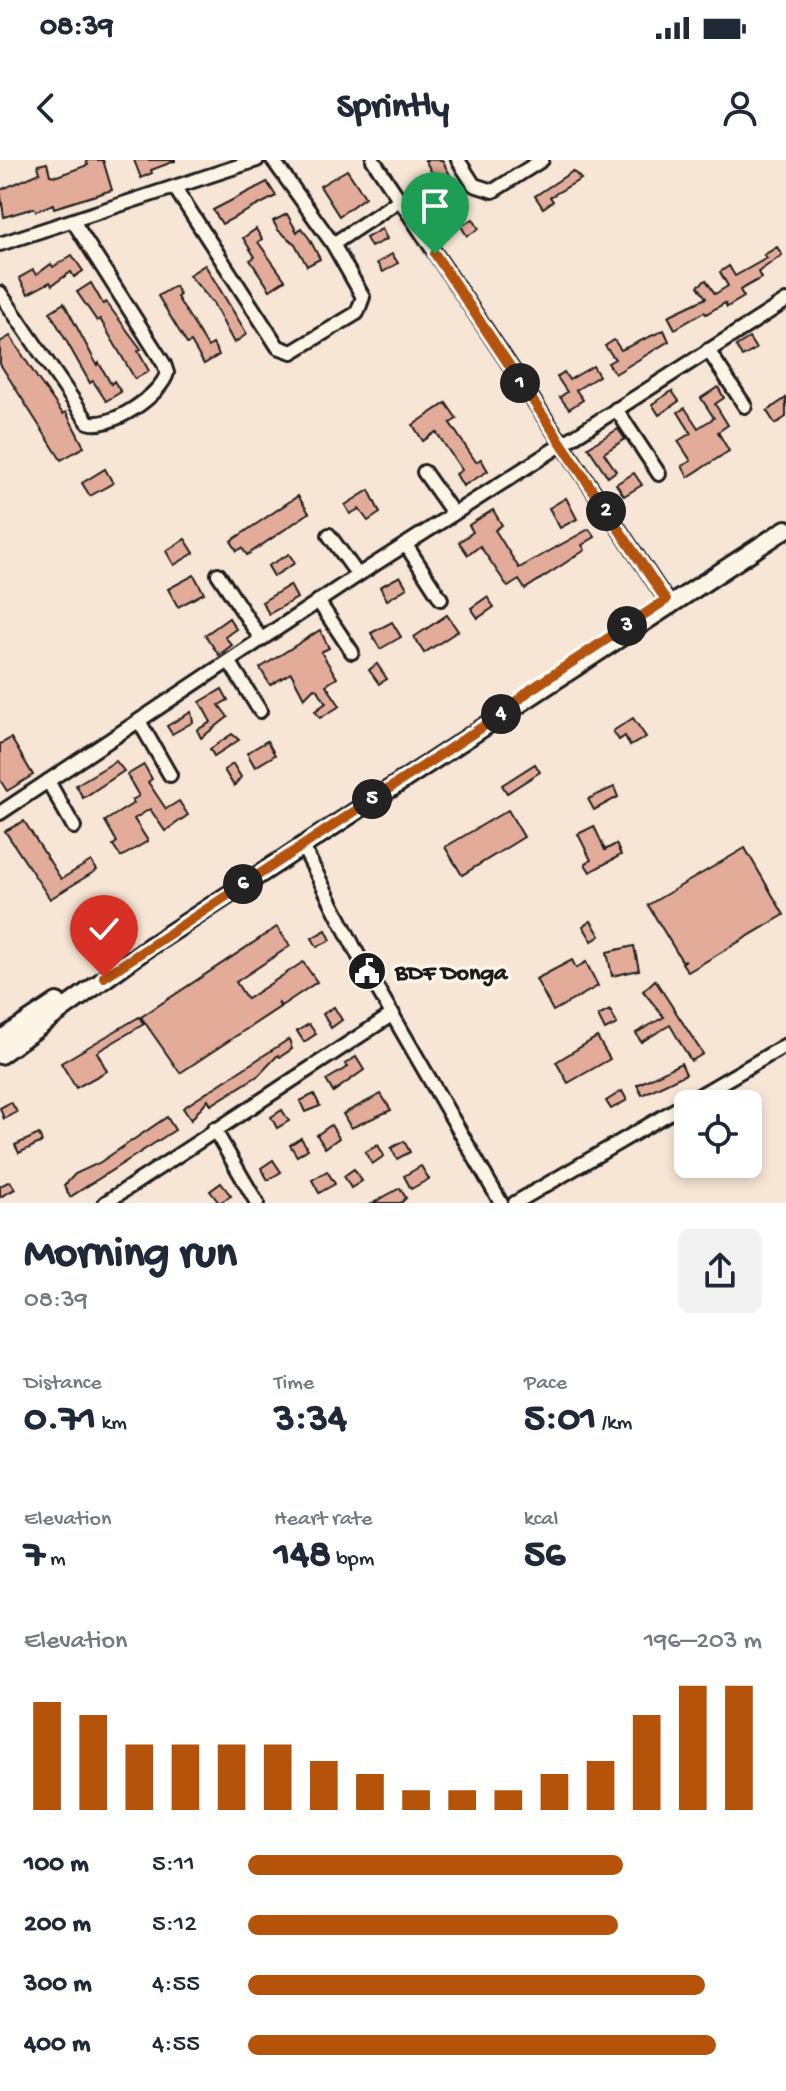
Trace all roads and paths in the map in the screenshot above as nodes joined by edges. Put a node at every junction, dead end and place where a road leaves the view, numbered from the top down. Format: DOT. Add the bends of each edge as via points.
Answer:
graph roads {
  1 [pos="257,160"];
  2 [pos="273,160"];
  3 [pos="373,160"];
  4 [pos="458,160"];
  5 [pos="542,160"];
  6 [pos="175,188"];
  7 [pos="398,201"];
  8 [pos="73,221"];
  9 [pos="0,244"];
  10 [pos="333,244"];
  11 [pos="0,293"];
  12 [pos="786,301"];
  13 [pos="708,350"];
  14 [pos="745,406"];
  15 [pos="616,409"];
  16 [pos="560,444"];
  17 [pos="424,472"];
  18 [pos="659,474"];
  19 [pos="453,513"];
  20 [pos="786,520"];
  21 [pos="786,529"];
  22 [pos="329,535"];
  23 [pos="406,545"];
  24 [pos="218,574"];
  25 [pos="358,575"];
  26 [pos="441,599"];
  27 [pos="318,601"];
  28 [pos="669,603"];
  29 [pos="261,639"];
  30 [pos="352,652"];
  31 [pos="229,661"];
  32 [pos="260,711"];
  33 [pos="139,721"];
  34 [pos="170,775"];
  35 [pos="48,781"];
  36 [pos="0,813"];
  37 [pos="74,827"];
  38 [pos="302,845"];
  39 [pos="393,1014"];
  40 [pos="786,1045"];
  41 [pos="1,1049"];
  42 [pos="214,1129"];
  43 [pos="105,1203"];
  44 [pos="257,1203"];
  45 [pos="501,1203"];
  46 [pos="515,1203"];
  1 -- 6 [label="street"];
  2 -- 10 [label="street"];
  3 -- 7 [label="street"];
  4 -- 5 [label="street" via="474,185 493,191"];
  6 -- 8 [label="street"];
  6 -- 10 [label="street" via="286,353 310,343 362,305 361,292"];
  7 -- 10 [label="street"];
  7 -- 16 [label="street"];
  8 -- 9 [label="street"];
  8 -- 11 [label="street" via="164,364 167,373 160,388 112,422 88,422"];
  12 -- 13 [label="street"];
  13 -- 14 [label="street"];
  13 -- 15 [label="street"];
  15 -- 16 [label="street"];
  15 -- 18 [label="street"];
  16 -- 19 [label="street"];
  16 -- 28 [label="street"];
  17 -- 19 [label="street"];
  19 -- 23 [label="street"];
  20 -- 28 [label="main road"];
  21 -- 28 [label="main road"];
  22 -- 25 [label="street"];
  23 -- 25 [label="street"];
  23 -- 26 [label="street"];
  24 -- 29 [label="street"];
  25 -- 27 [label="street"];
  27 -- 29 [label="street"];
  27 -- 30 [label="street"];
  28 -- 38 [label="main road"];
  29 -- 31 [label="street"];
  31 -- 32 [label="street"];
  31 -- 33 [label="street"];
  33 -- 34 [label="street"];
  33 -- 35 [label="street"];
  35 -- 36 [label="street"];
  35 -- 37 [label="street"];
  38 -- 39 [label="street"];
  38 -- 41 [label="main road"];
  39 -- 42 [label="street"];
  39 -- 45 [label="street"];
  40 -- 46 [label="street"];
  42 -- 43 [label="street"];
  42 -- 44 [label="street"];
}
